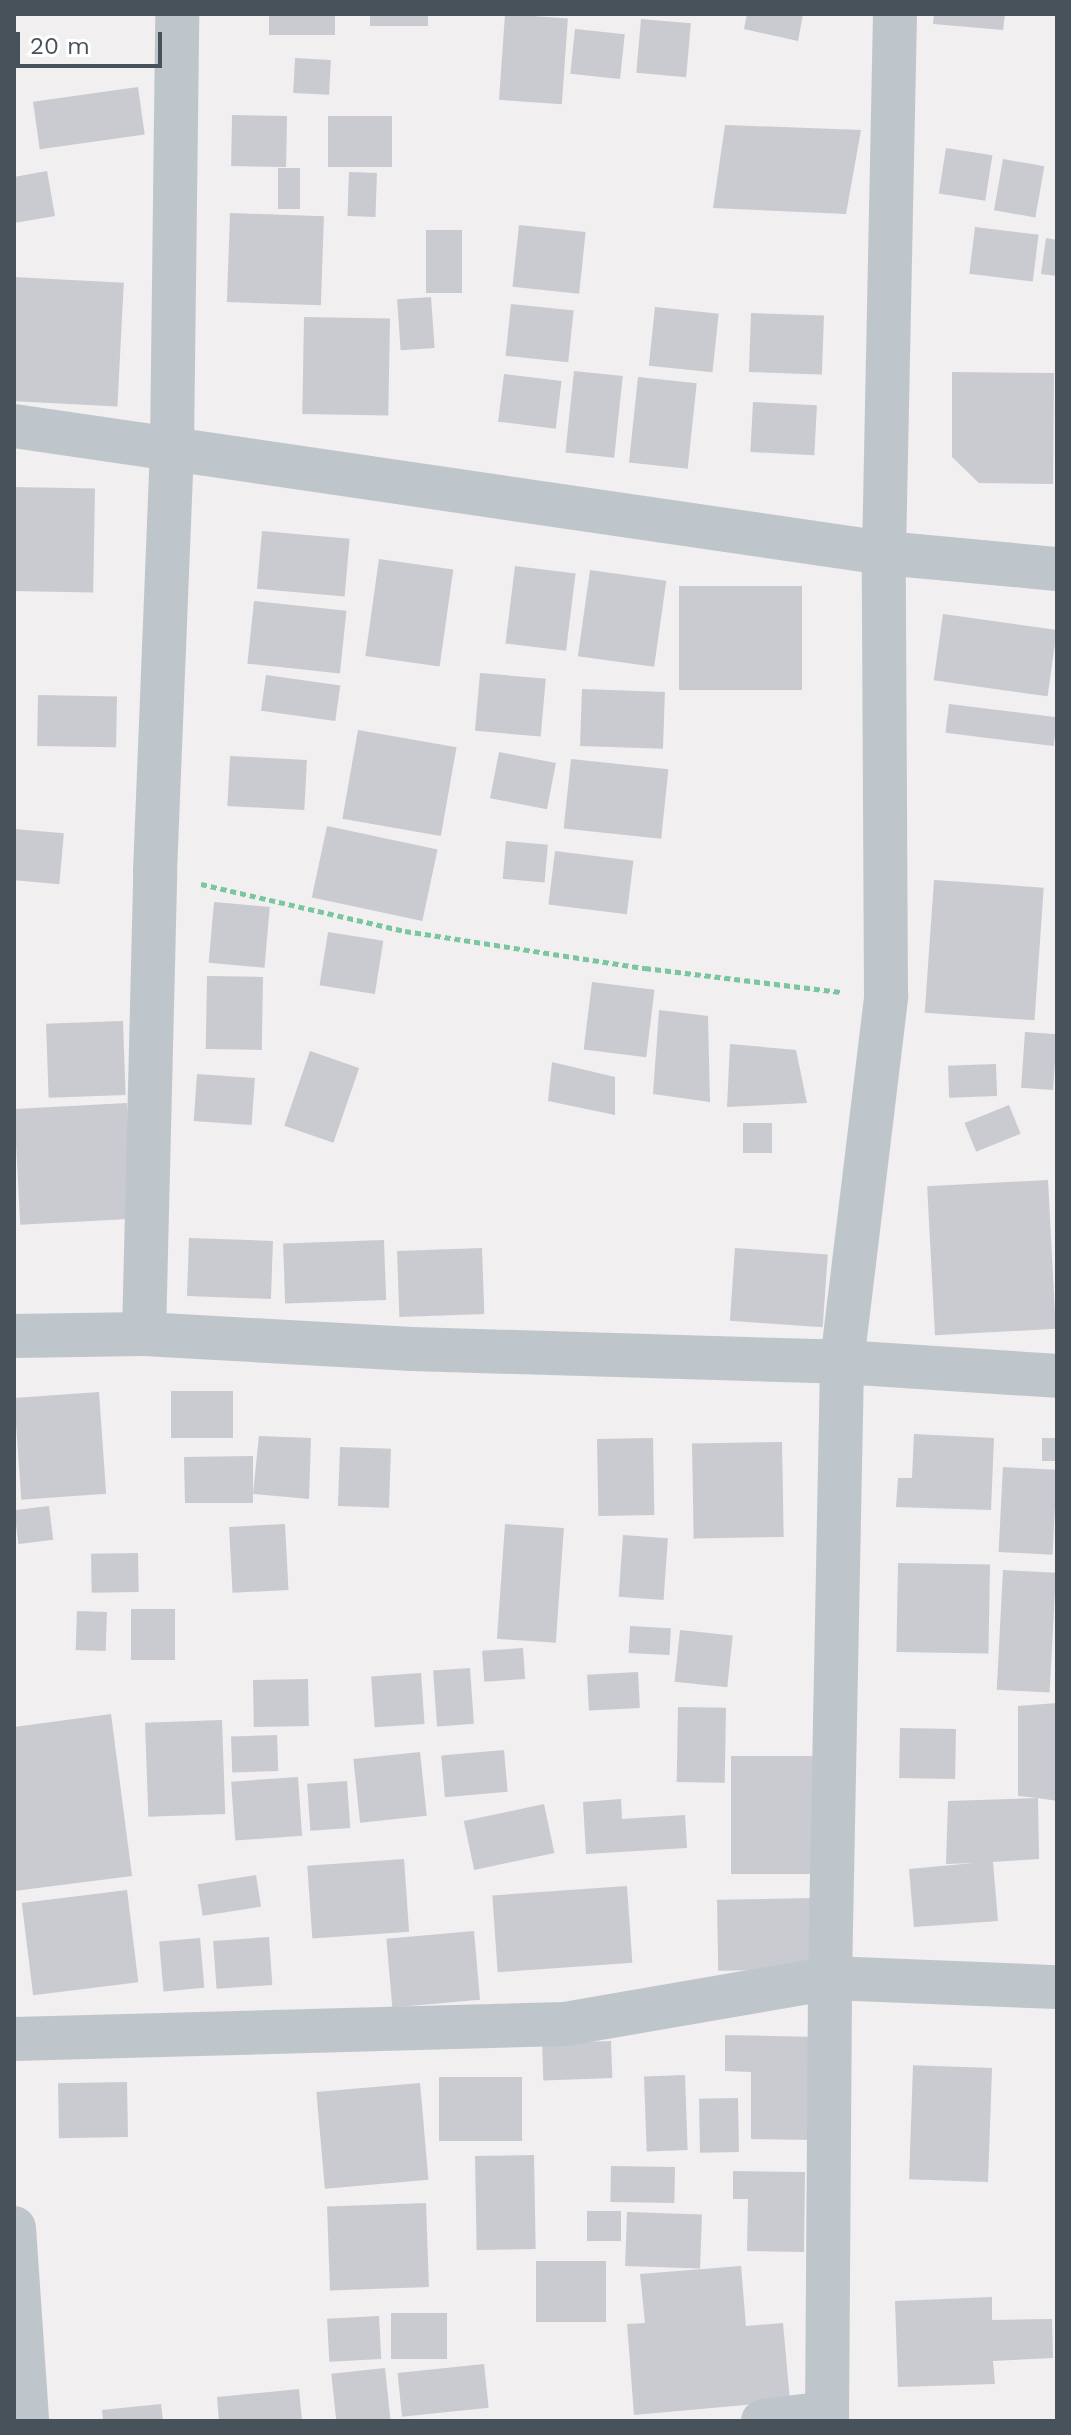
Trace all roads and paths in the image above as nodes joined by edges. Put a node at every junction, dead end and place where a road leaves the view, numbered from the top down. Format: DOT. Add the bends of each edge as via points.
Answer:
graph roads {
  1 [pos="177,14"];
  2 [pos="895,14"];
  3 [pos="14,426"];
  4 [pos="172,447"];
  5 [pos="884,553"];
  6 [pos="1057,569"];
  7 [pos="155,872"];
  8 [pos="886,996"];
  9 [pos="144,1334"];
  10 [pos="14,1336"];
  11 [pos="842,1362"];
  12 [pos="1057,1376"];
  13 [pos="830,1978"];
  14 [pos="1057,1987"];
  15 [pos="14,2039"];
  16 [pos="14,2228"];
  17 [pos="826,2417"];
  18 [pos="27,2421"];
  19 [pos="763,2421"];
  1 -- 4 [label="street"];
  2 -- 5 [label="street"];
  3 -- 4 [label="street"];
  4 -- 5 [label="street"];
  4 -- 7 [label="street"];
  5 -- 6 [label="street"];
  5 -- 8 [label="street"];
  7 -- 8 [label="path" via="405,931 645,968"];
  7 -- 9 [label="street"];
  8 -- 11 [label="street"];
  9 -- 10 [label="street"];
  9 -- 11 [label="street" via="412,1349"];
  11 -- 12 [label="street"];
  11 -- 13 [label="street"];
  13 -- 14 [label="street"];
  13 -- 15 [label="street" via="565,2024"];
  13 -- 17 [label="street"];
  16 -- 18 [label="street"];
  17 -- 19 [label="street"];
}
